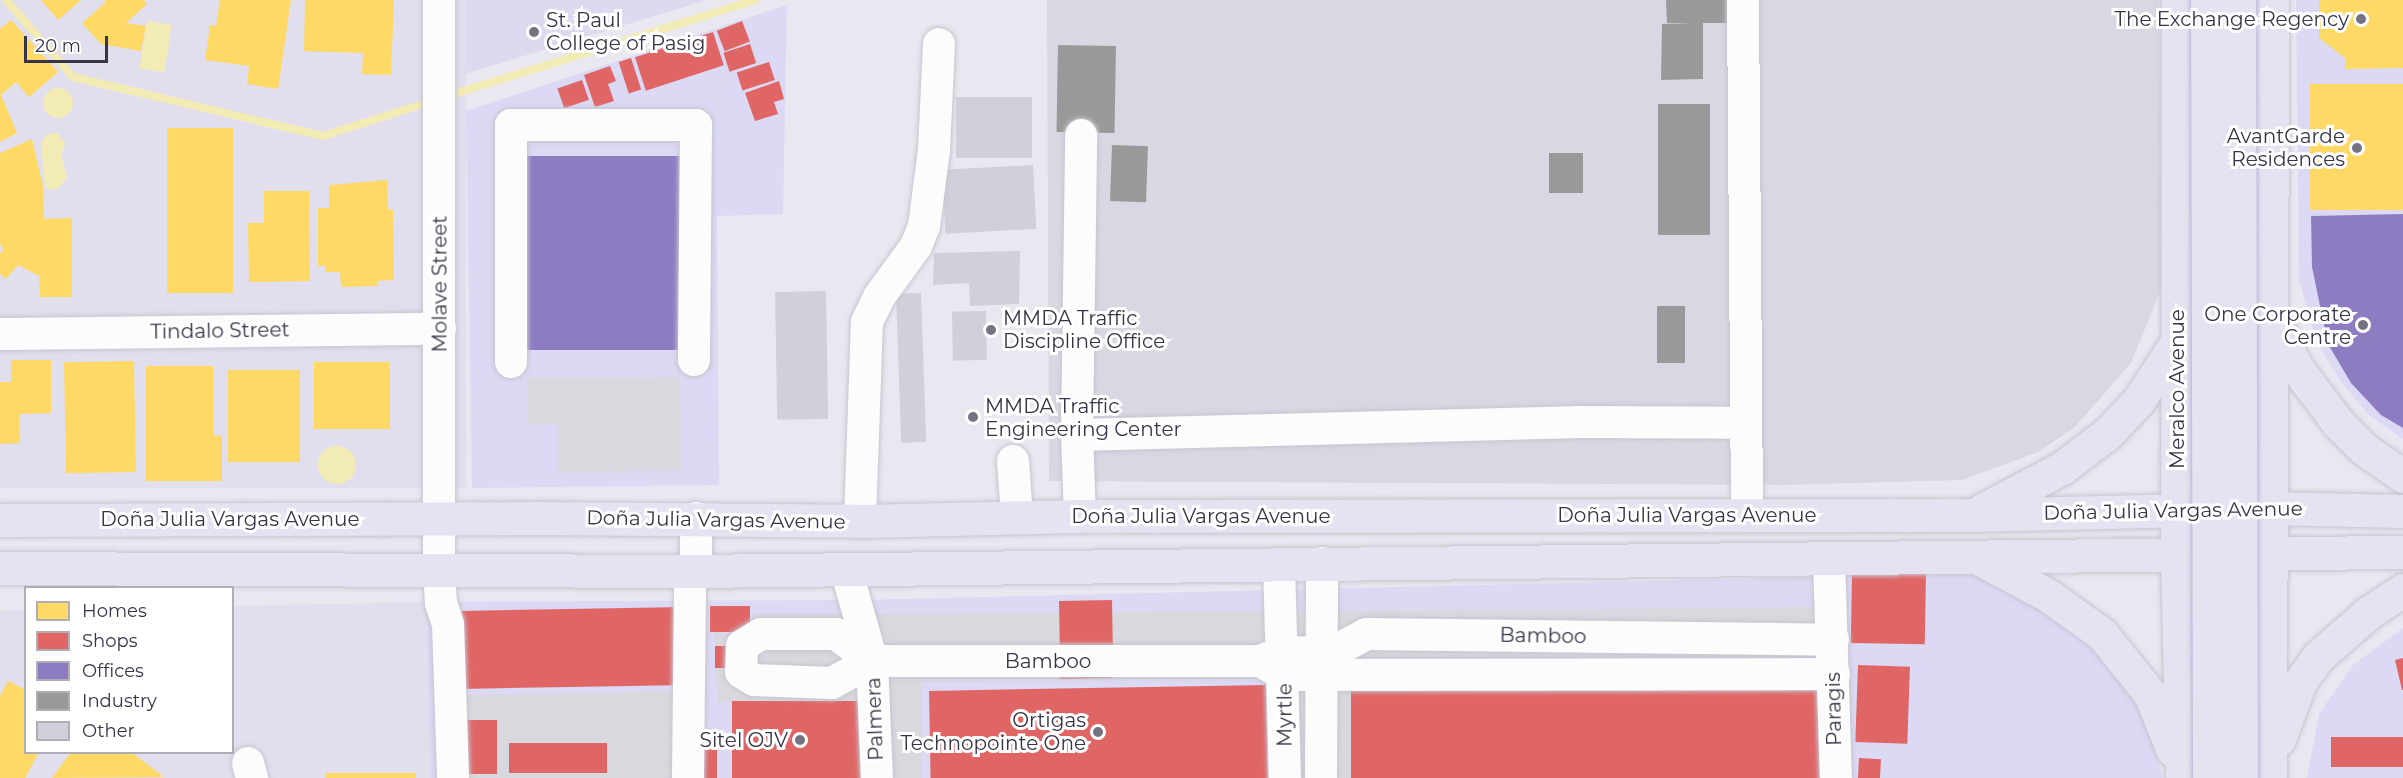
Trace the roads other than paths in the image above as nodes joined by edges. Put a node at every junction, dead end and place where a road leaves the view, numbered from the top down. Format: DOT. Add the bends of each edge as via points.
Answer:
graph roads {
  1 [pos="439,0"];
  2 [pos="1743,0"];
  3 [pos="2178,0"];
  4 [pos="2207,0"];
  5 [pos="2239,0"];
  6 [pos="2272,0"];
  7 [pos="939,44"];
  8 [pos="1081,135"];
  9 [pos="2177,193"];
  10 [pos="2273,194"];
  11 [pos="2272,312"];
  12 [pos="440,328"];
  13 [pos="2178,331"];
  14 [pos="0,334"];
  15 [pos="694,360"];
  16 [pos="511,362"];
  17 [pos="1745,423"];
  18 [pos="1077,435"];
  19 [pos="1013,461"];
  20 [pos="2403,476"];
  21 [pos="2270,508"];
  22 [pos="2214,509"];
  23 [pos="2177,511"];
  24 [pos="2403,511"];
  25 [pos="1747,515"];
  26 [pos="1971,515"];
  27 [pos="1080,516"];
  28 [pos="1017,517"];
  29 [pos="696,518"];
  30 [pos="439,519"];
  31 [pos="0,520"];
  32 [pos="860,521"];
  33 [pos="2270,552"];
  34 [pos="2403,552"];
  35 [pos="2214,554"];
  36 [pos="2176,555"];
  37 [pos="1975,557"];
  38 [pos="1829,559"];
  39 [pos="1322,563"];
  40 [pos="1279,564"];
  41 [pos="439,567"];
  42 [pos="0,568"];
  43 [pos="846,569"];
  44 [pos="693,571"];
  45 [pos="2403,590"];
  46 [pos="441,603"];
  47 [pos="1833,640"];
  48 [pos="872,661"];
  49 [pos="1276,662"];
  50 [pos="1321,664"];
  51 [pos="1834,674"];
  52 [pos="2182,740"];
  53 [pos="2261,777"];
  54 [pos="436,778"];
  55 [pos="453,778"];
  56 [pos="688,778"];
  57 [pos="878,778"];
  58 [pos="1285,778"];
  59 [pos="1321,778"];
  60 [pos="1836,778"];
  61 [pos="2181,778"];
  62 [pos="2191,778"];
  63 [pos="2210,778"];
  1 -- 12 [label="street, Molave Street"];
  2 -- 17 [label="street"];
  3 -- 9 [label="main road, Meralco Avenue"];
  4 -- 63 [label="main road, Meralco Avenue, bridge"];
  5 -- 53 [label="main road, bridge"];
  6 -- 10 [label="main road"];
  7 -- 32 [label="street" via="934,150 924,226 916,246 879,297 867,322"];
  8 -- 18 [label="street"];
  9 -- 10 [label="main road" via="2206,217 2233,222 2252,216"];
  9 -- 13 [label="main road, Meralco Avenue"];
  10 -- 11 [label="main road"];
  11 -- 20 [label="main road" via="2296,367 2324,406 2364,449"];
  11 -- 21 [label="main road"];
  12 -- 14 [label="street, Tindalo Street"];
  12 -- 30 [label="street, Molave Street"];
  13 -- 22 [label="main road" via="2197,334 2212,365"];
  13 -- 23 [label="main road, Meralco Avenue"];
  13 -- 26 [label="main road" via="2145,392 2108,433 2062,468"];
  15 -- 16 [label="street" via="696,125 511,125"];
  17 -- 18 [label="street" via="1579,422"];
  17 -- 25 [label="street"];
  18 -- 27 [label="street"];
  19 -- 28 [label="street"];
  21 -- 22 [label="main road, Doña Julia Vargas Avenue"];
  21 -- 24 [label="main road, Doña Julia Vargas Avenue"];
  21 -- 33 [label="main road"];
  22 -- 23 [label="main road, Doña Julia Vargas Avenue"];
  22 -- 35 [label="main road"];
  23 -- 26 [label="main road, Doña Julia Vargas Avenue"];
  23 -- 36 [label="main road, Meralco Avenue"];
  25 -- 26 [label="main road, Doña Julia Vargas Avenue"];
  25 -- 27 [label="main road, Doña Julia Vargas Avenue"];
  27 -- 28 [label="main road, Doña Julia Vargas Avenue"];
  28 -- 32 [label="main road, Doña Julia Vargas Avenue"];
  29 -- 30 [label="main road, Doña Julia Vargas Avenue"];
  29 -- 32 [label="main road, Doña Julia Vargas Avenue"];
  29 -- 44 [label="street"];
  30 -- 31 [label="main road, Doña Julia Vargas Avenue"];
  30 -- 41 [label="street, Molave Street"];
  33 -- 34 [label="main road"];
  33 -- 35 [label="main road"];
  33 -- 53 [label="main road"];
  35 -- 36 [label="main road"];
  35 -- 52 [label="main road" via="2209,697 2198,727"];
  36 -- 37 [label="main road"];
  36 -- 52 [label="main road, Meralco Avenue"];
  37 -- 38 [label="main road"];
  37 -- 61 [label="main road" via="2067,607 2116,649 2157,707"];
  38 -- 39 [label="main road"];
  38 -- 47 [label="street, Paragis"];
  39 -- 40 [label="main road"];
  39 -- 50 [label="street, Myrtle"];
  40 -- 43 [label="main road"];
  40 -- 49 [label="street, Myrtle"];
  41 -- 42 [label="main road"];
  41 -- 44 [label="main road"];
  41 -- 46 [label="street, Molave Street"];
  43 -- 44 [label="main road"];
  43 -- 48 [label="street, Palmera"];
  44 -- 56 [label="street"];
  45 -- 53 [label="main road" via="2330,644 2306,673"];
  46 -- 54 [label="street" via="435,619"];
  46 -- 55 [label="street" via="448,624"];
  47 -- 50 [label="street, Bamboo" via="1366,634"];
  47 -- 51 [label="street, Paragis"];
  48 -- 49 [label="street, Bamboo"];
  48 -- 57 [label="street, Palmera"];
  49 -- 50 [label="street, Bamboo"];
  49 -- 58 [label="street, Myrtle"];
  50 -- 51 [label="street, Bamboo"];
  50 -- 59 [label="street, Myrtle"];
  51 -- 60 [label="street, Paragis"];
  52 -- 61 [label="main road, Meralco Avenue"];
  53 -- 62 [label="main road" via="2249,758 2226,753 2204,762"];
}
